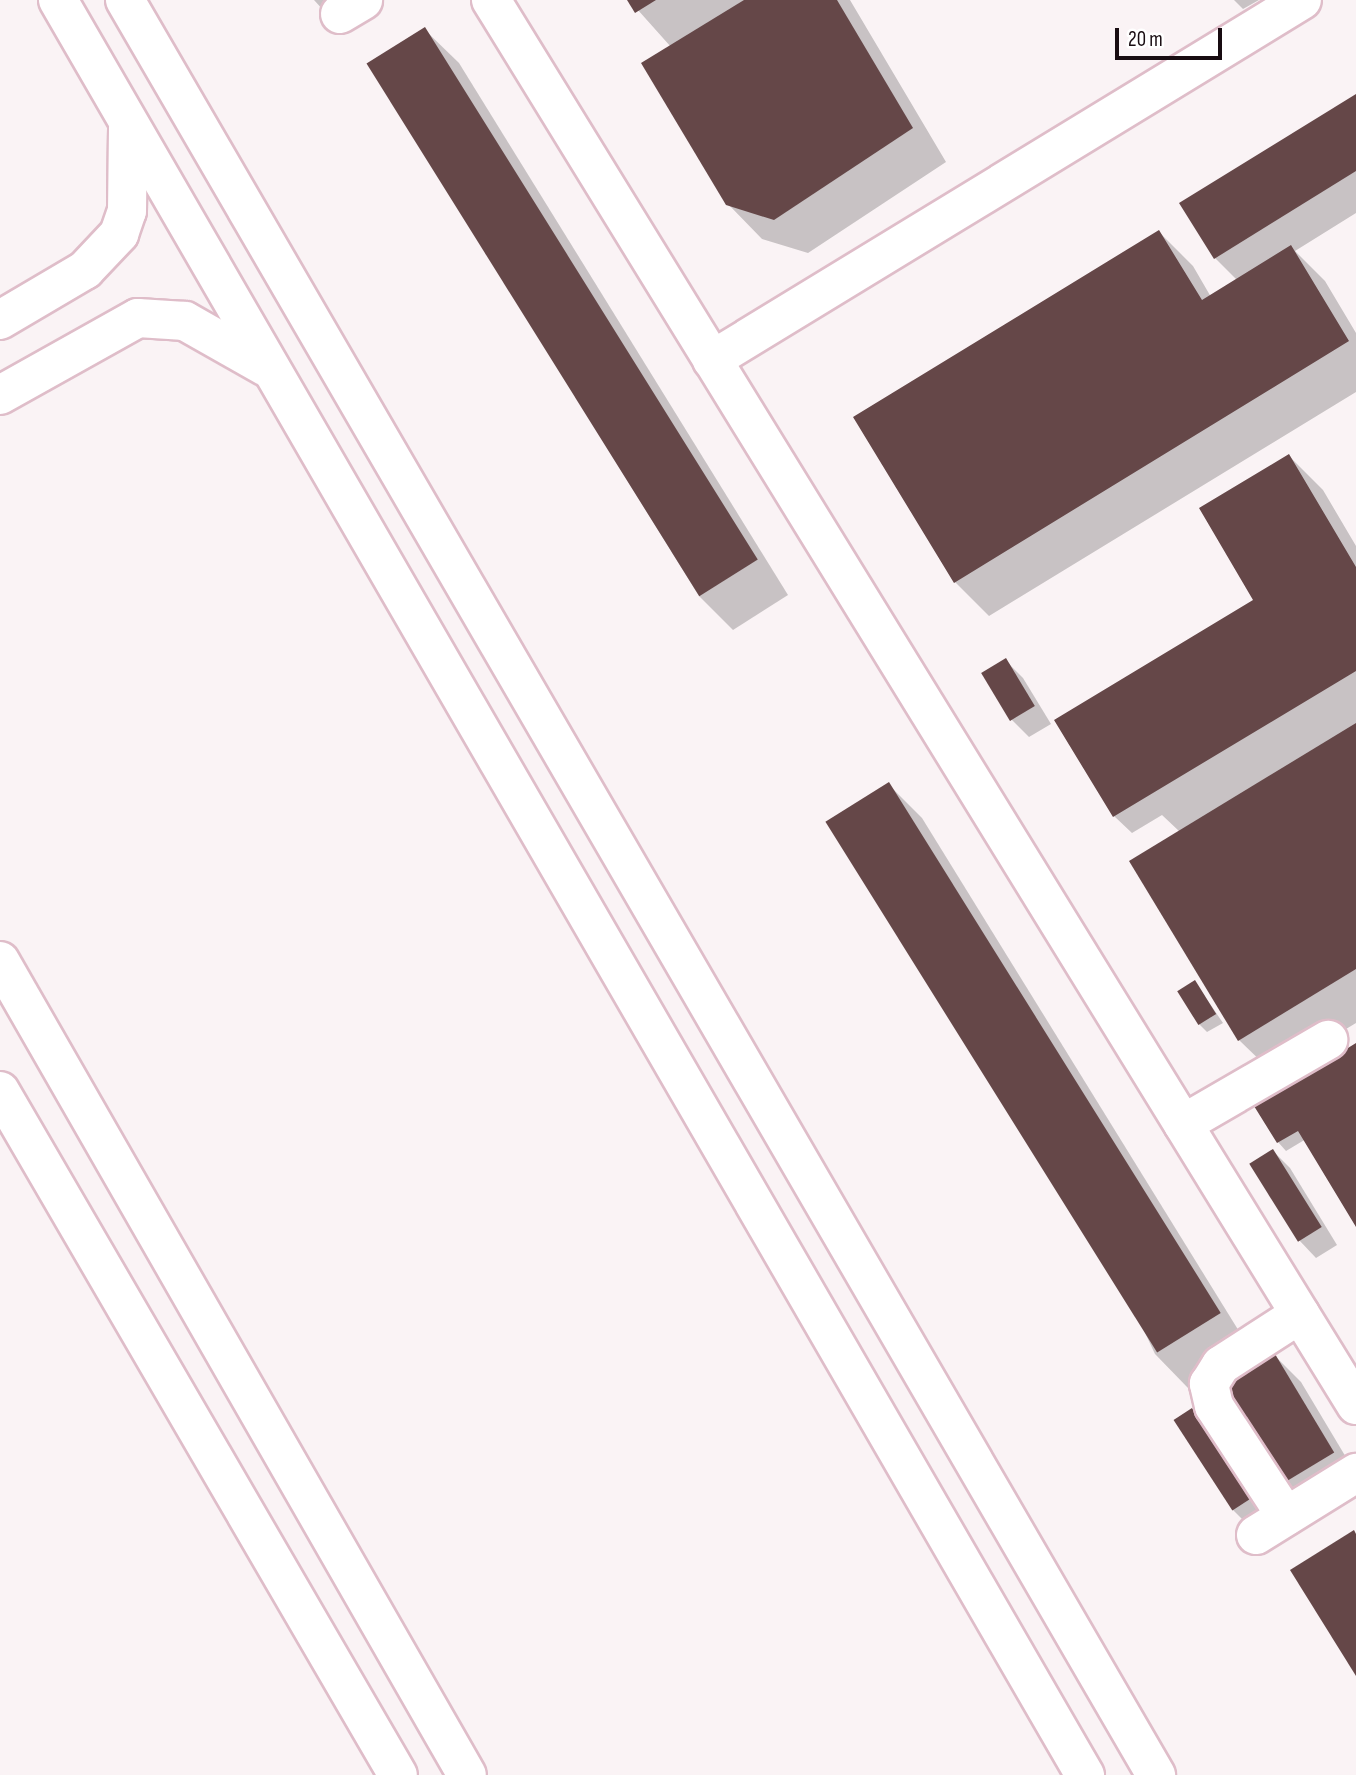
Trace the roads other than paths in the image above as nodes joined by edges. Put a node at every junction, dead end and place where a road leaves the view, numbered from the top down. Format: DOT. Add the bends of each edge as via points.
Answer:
graph roads {
  1 [pos="58,0"];
  2 [pos="125,0"];
  3 [pos="491,0"];
  4 [pos="1303,0"];
  5 [pos="127,119"];
  6 [pos="222,166"];
  7 [pos="167,193"];
  8 [pos="0,320"];
  9 [pos="712,360"];
  10 [pos="269,369"];
  11 [pos="0,395"];
  12 [pos="0,961"];
  13 [pos="1328,1040"];
  14 [pos="0,1091"];
  15 [pos="1183,1124"];
  16 [pos="1300,1314"];
  17 [pos="1356,1405"];
  18 [pos="1356,1473"];
  19 [pos="398,1775"];
  20 [pos="467,1775"];
  21 [pos="1085,1775"];
  22 [pos="1156,1775"];
  1 -- 5 [label="street"];
  2 -- 6 [label="street"];
  3 -- 9 [label="street"];
  4 -- 9 [label="street"];
  5 -- 7 [label="street"];
  5 -- 8 [label="street" via="129,186 119,234 104,255 85,270"];
  6 -- 7 [label="street" via="226,177 208,199 195,203"];
  6 -- 22 [label="street"];
  7 -- 10 [label="street"];
  9 -- 15 [label="street"];
  10 -- 11 [label="street" via="185,321 138,318"];
  10 -- 21 [label="street"];
  12 -- 20 [label="street"];
  13 -- 15 [label="street"];
  14 -- 19 [label="street"];
  15 -- 16 [label="street"];
  16 -- 17 [label="street"];
  16 -- 18 [label="street" via="1221,1365 1209,1384 1214,1406 1271,1525"];
}
